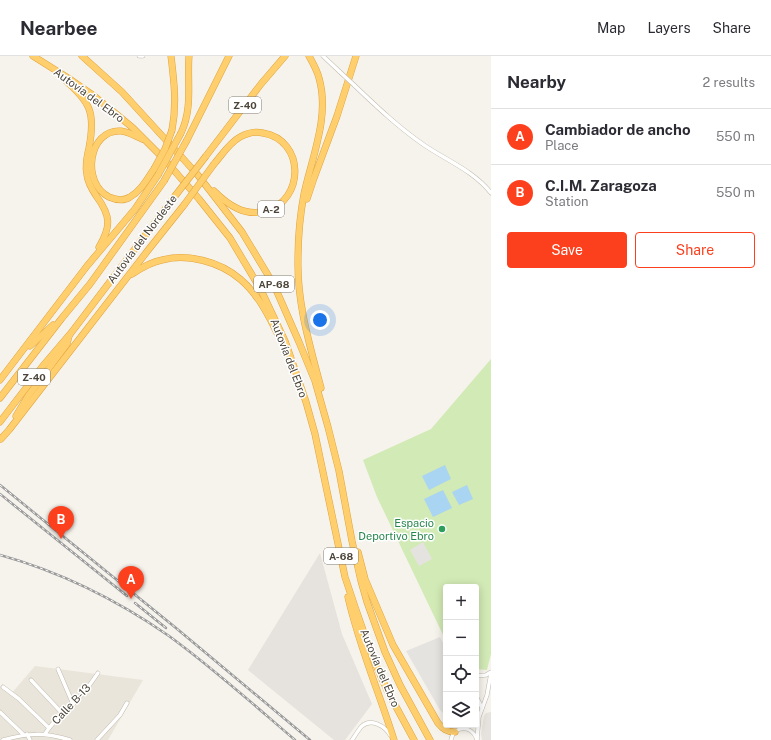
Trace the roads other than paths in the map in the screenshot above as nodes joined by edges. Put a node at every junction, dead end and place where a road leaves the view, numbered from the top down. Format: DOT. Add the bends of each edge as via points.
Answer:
graph roads {
  1 [pos="33,56"];
  2 [pos="82,56"];
  3 [pos="139,56"];
  4 [pos="143,56"];
  5 [pos="171,56"];
  6 [pos="189,56"];
  7 [pos="229,56"];
  8 [pos="285,56"];
  9 [pos="309,56"];
  10 [pos="323,56"];
  11 [pos="356,56"];
  12 [pos="60,73"];
  13 [pos="154,127"];
  14 [pos="146,141"];
  15 [pos="491,193"];
  16 [pos="300,226"];
  17 [pos="87,266"];
  18 [pos="126,279"];
  19 [pos="62,318"];
  20 [pos="70,333"];
  21 [pos="11,367"];
  22 [pos="295,370"];
  23 [pos="0,380"];
  24 [pos="0,398"];
  25 [pos="0,422"];
  26 [pos="0,439"];
  27 [pos="339,471"];
  28 [pos="345,501"];
  29 [pos="346,577"];
  30 [pos="58,669"];
  31 [pos="98,673"];
  32 [pos="491,673"];
  33 [pos="482,675"];
  34 [pos="479,676"];
  35 [pos="31,680"];
  36 [pos="489,684"];
  37 [pos="3,687"];
  38 [pos="479,702"];
  39 [pos="127,703"];
  40 [pos="73,704"];
  41 [pos="482,708"];
  42 [pos="0,712"];
  43 [pos="62,713"];
  44 [pos="479,717"];
  45 [pos="48,728"];
  46 [pos="478,728"];
  47 [pos="465,729"];
  48 [pos="455,732"];
  49 [pos="45,734"];
  50 [pos="25,735"];
  51 [pos="2,740"];
  52 [pos="30,740"];
  53 [pos="70,740"];
  54 [pos="97,740"];
  55 [pos="352,740"];
  56 [pos="394,740"];
  57 [pos="414,740"];
  58 [pos="430,740"];
  59 [pos="450,740"];
  60 [pos="477,740"];
  1 -- 12 [label="highway, Autovía del Ebro / AP-68"];
  2 -- 13 [label="highway, Autovía del Ebro / AP-68" via="122,92"];
  3 -- 4 [label="street"];
  5 -- 14 [label="highway, bridge" via="174,116 165,149 138,192 124,199 104,194 97,186 92,172 95,150 101,139 117,131"];
  6 -- 17 [label="highway, bridge" via="189,105 182,133 135,209"];
  7 -- 19 [label="highway, Autovía del Nordeste / Z-40, bridge" via="164,181 90,284"];
  8 -- 20 [label="highway, Autovía del Nordeste / Z-40, bridge"];
  9 -- 16 [label="highway" via="319,78 322,110 320,130 304,194"];
  10 -- 15 [label="street, bridge" via="408,133 437,154 463,168"];
  11 -- 16 [label="highway" via="309,191"];
  12 -- 14 [label="highway, Autovía del Ebro / AP-68" via="110,108"];
  12 -- 17 [label="highway" via="81,96 89,110 92,123 86,176 104,208 108,221 106,235"];
  13 -- 18 [label="highway, A-2, bridge" via="192,166 220,196 240,210 258,213 276,206 288,194 295,178 292,155 281,140 262,132 239,138 214,164 184,205"];
  13 -- 27 [label="highway, Autovía del Ebro / AP-68" via="197,174 242,232 274,285 315,381"];
  14 -- 22 [label="highway, Autovía del Ebro / AP-68" via="177,173 230,238 280,328"];
  16 -- 27 [label="highway" via="300,297"];
  17 -- 21 [label="highway"];
  18 -- 22 [label="highway" via="152,263 175,258 210,262 230,272 248,287 262,306"];
  18 -- 26 [label="highway" via="10,430"];
  19 -- 21 [label="highway" via="31,345"];
  19 -- 24 [label="highway, Autovía del Nordeste / Z-40"];
  20 -- 25 [label="highway, Autovía del Nordeste / Z-40"];
  20 -- 26 [label="highway" via="67,344"];
  21 -- 23 [label="highway"];
  22 -- 29 [label="highway, Autovía del Ebro / A-68" via="315,434"];
  27 -- 28 [label="highway, Autovía del Ebro / A-68"];
  28 -- 48 [label="highway" via="365,579 393,645 438,723 445,730"];
  28 -- 58 [label="highway, Autovía del Ebro / A-68" via="360,581 367,602 397,679"];
  29 -- 56 [label="highway" via="350,608"];
  29 -- 57 [label="highway, Autovía del Ebro / A-68" via="372,656"];
  30 -- 40 [label="street"];
  31 -- 40 [label="street, Calle B-13"];
  32 -- 33 [label="street"];
  32 -- 36 [label="street"];
  33 -- 34 [label="street"];
  33 -- 36 [label="street"];
  35 -- 43 [label="street"];
  36 -- 41 [label="street"];
  37 -- 45 [label="street"];
  38 -- 41 [label="street"];
  39 -- 54 [label="street" via="120,715"];
  40 -- 43 [label="street, Calle B-13"];
  41 -- 44 [label="street"];
  42 -- 50 [label="street"];
  43 -- 45 [label="street, Calle B-13"];
  45 -- 49 [label="street, Calle B-13"];
  46 -- 60 [label="street"];
  47 -- 48 [label="street"];
  47 -- 60 [label="street" via="472,732"];
  48 -- 59 [label="street"];
  49 -- 50 [label="street"];
  49 -- 53 [label="street"];
  50 -- 51 [label="street"];
  50 -- 52 [label="street"];
  55 -- 56 [label="street" via="361,727 369,723 384,728"];
}
